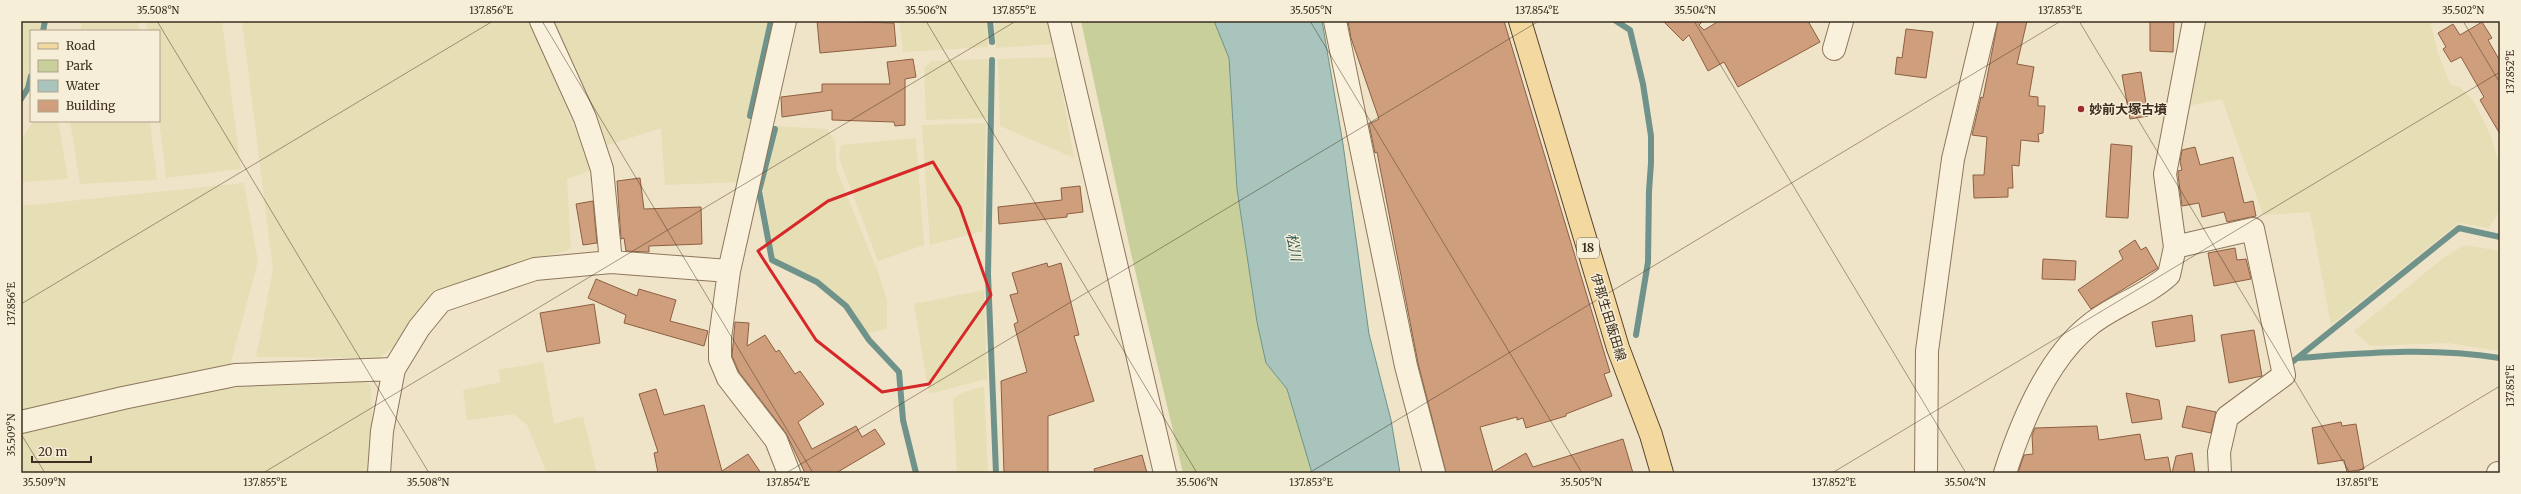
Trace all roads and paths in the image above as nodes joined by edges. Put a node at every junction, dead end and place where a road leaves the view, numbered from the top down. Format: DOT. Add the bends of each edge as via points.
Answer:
graph roads {
  1 [pos="541,21"];
  2 [pos="785,21"];
  3 [pos="1058,21"];
  4 [pos="1335,21"];
  5 [pos="1520,21"];
  6 [pos="1842,21"];
  7 [pos="1986,21"];
  8 [pos="2194,21"];
  9 [pos="1834,49"];
  10 [pos="2175,247"];
  11 [pos="611,262"];
  12 [pos="729,271"];
  13 [pos="394,369"];
  14 [pos="21,422"];
  15 [pos="379,473"];
  16 [pos="789,473"];
  17 [pos="1165,473"];
  18 [pos="1434,473"];
  19 [pos="1662,473"];
  20 [pos="1926,473"];
  21 [pos="2005,473"];
  22 [pos="2220,473"];
  1 -- 11 [label="street" via="585,118 602,169"];
  2 -- 12 [label="street"];
  3 -- 17 [label="street"];
  4 -- 18 [label="street" via="1406,366"];
  5 -- 19 [label="main road, 伊那生田飯田線 / 18" via="1618,348 1651,435"];
  6 -- 9 [label="street"];
  7 -- 20 [label="street" via="1953,159 1926,351"];
  8 -- 10 [label="street" via="2164,174"];
  10 -- 21 [label="street" via="2169,275 2092,323 2072,340 2038,393 2012,449"];
  10 -- 22 [label="street" via="2253,229 2284,375 2227,417 2219,452"];
  11 -- 12 [label="street"];
  11 -- 13 [label="street" via="535,269 441,301 419,328"];
  12 -- 16 [label="street" via="720,338 720,359 728,378 776,440"];
  13 -- 14 [label="street" via="235,375"];
  13 -- 15 [label="street" via="382,431"];
}
